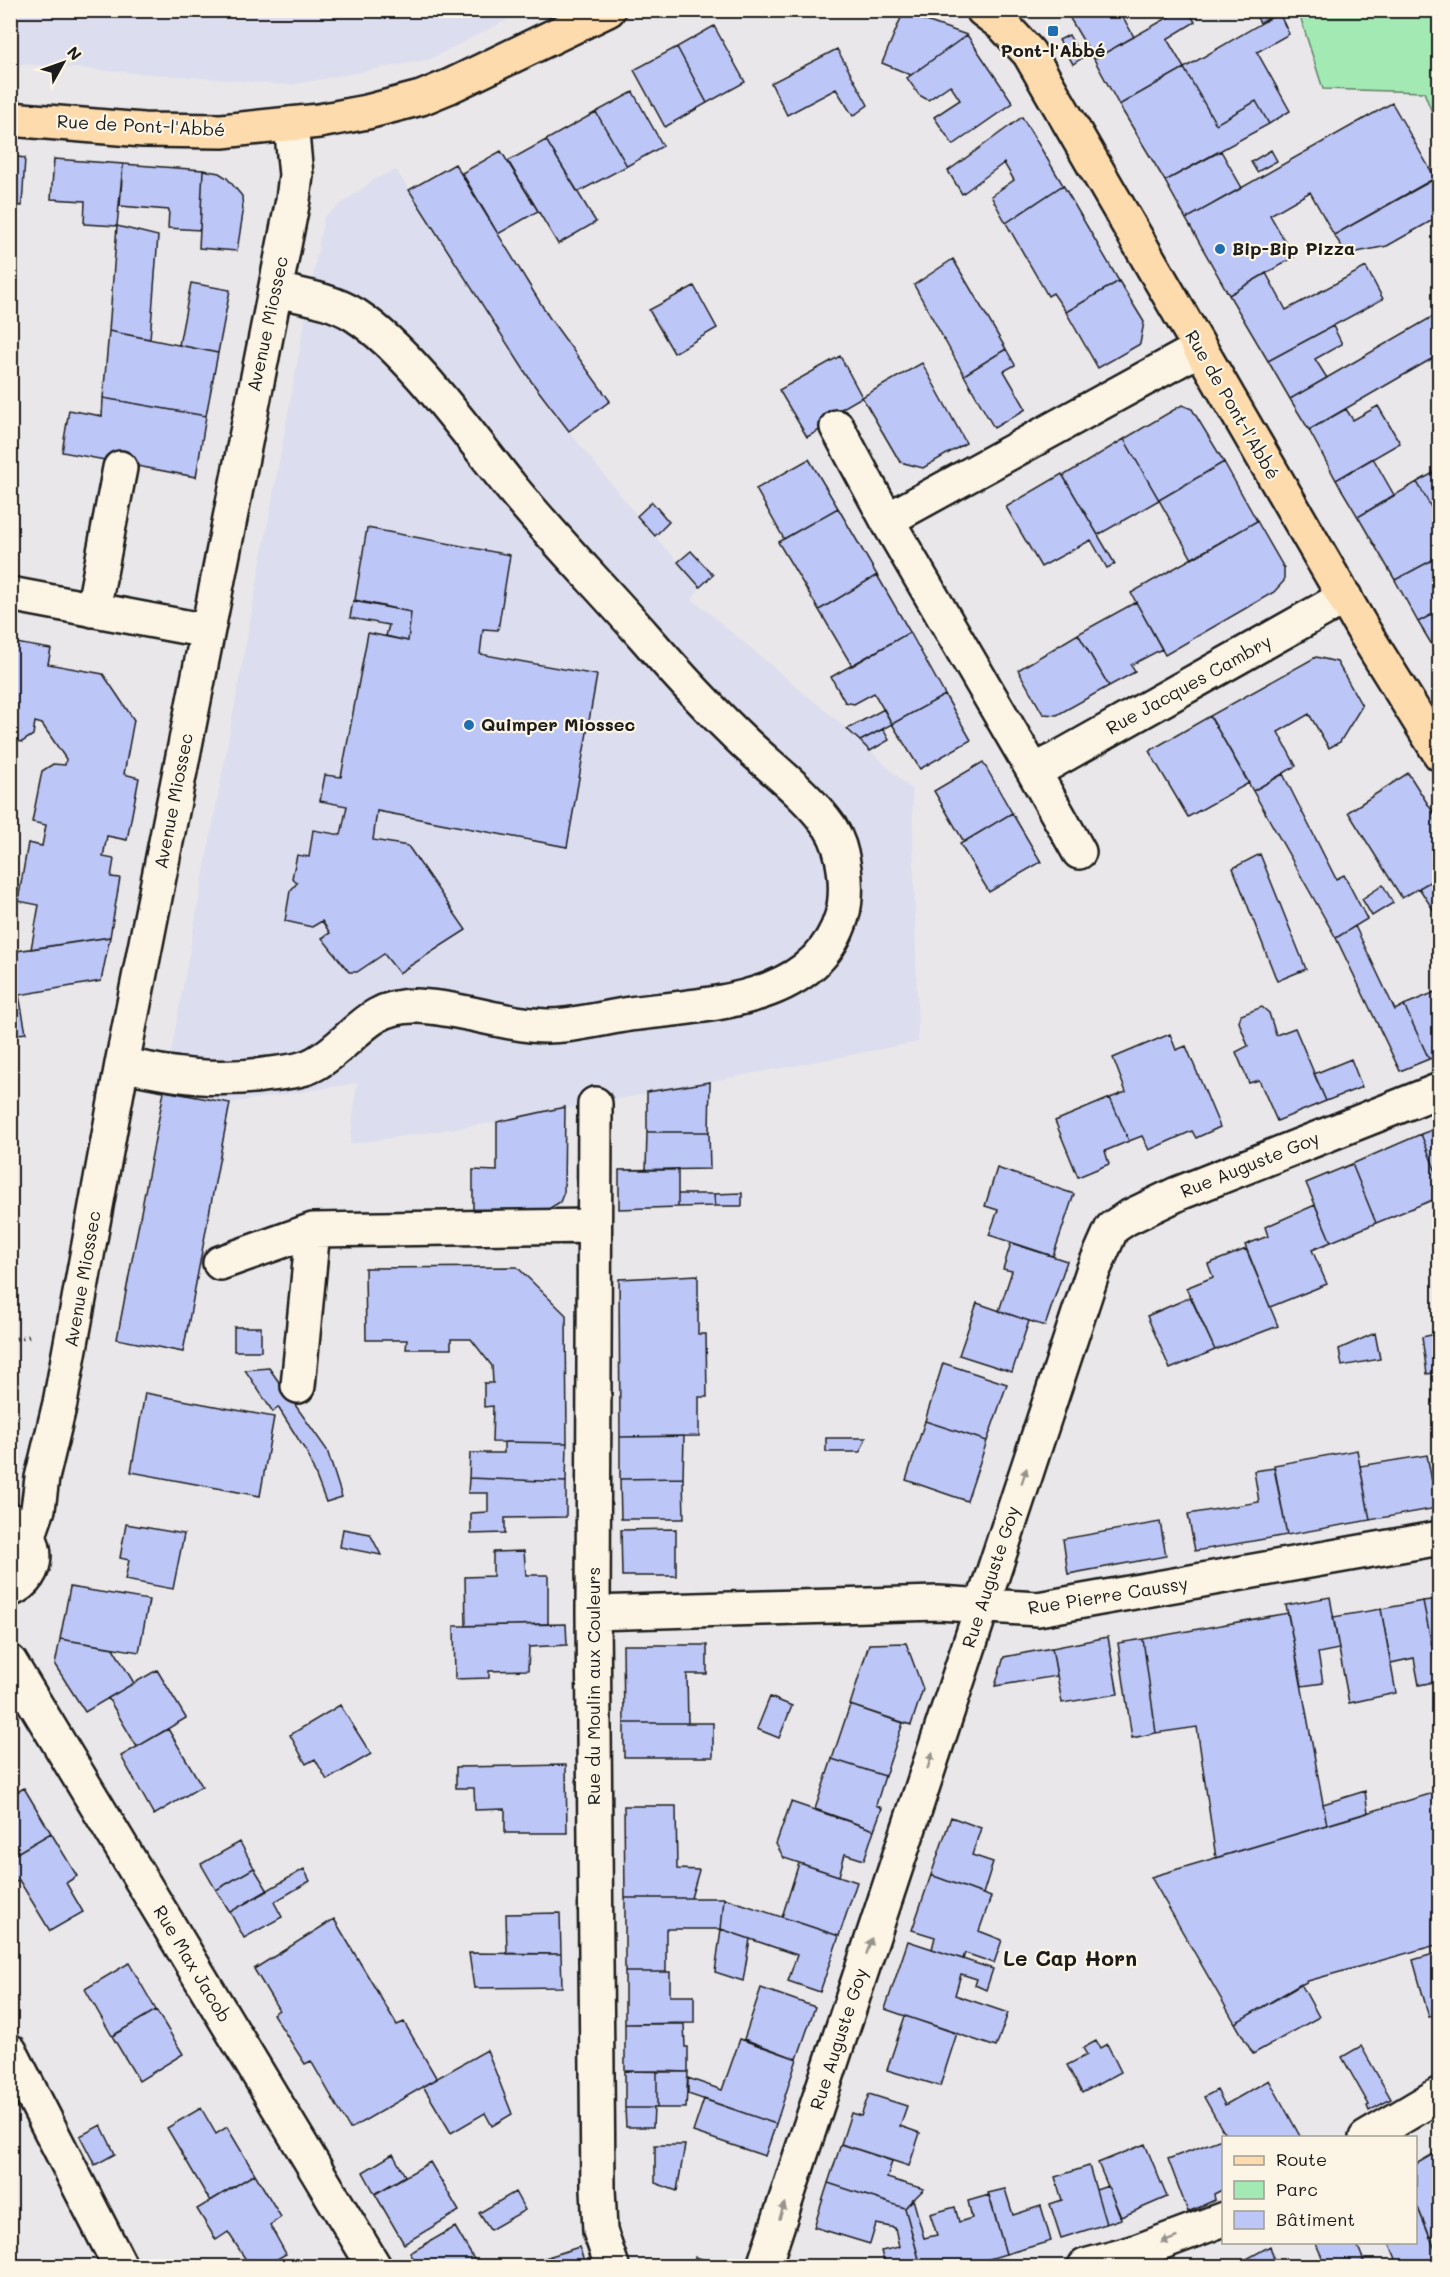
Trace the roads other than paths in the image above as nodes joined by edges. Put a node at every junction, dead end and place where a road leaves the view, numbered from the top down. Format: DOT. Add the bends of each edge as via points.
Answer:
graph roads {
  1 [pos="608,10"];
  2 [pos="983,10"];
  3 [pos="1014,10"];
  4 [pos="1029,53"];
  5 [pos="10,119"];
  6 [pos="291,124"];
  7 [pos="276,290"];
  8 [pos="1200,349"];
  9 [pos="837,427"];
  10 [pos="120,468"];
  11 [pos="887,520"];
  12 [pos="10,594"];
  13 [pos="1345,597"];
  14 [pos="93,610"];
  15 [pos="207,631"];
  16 [pos="1440,754"];
  17 [pos="1034,772"];
  18 [pos="1079,852"];
  19 [pos="122,1064"];
  20 [pos="1440,1090"];
  21 [pos="595,1104"];
  22 [pos="594,1226"];
  23 [pos="313,1230"];
  24 [pos="220,1263"];
  25 [pos="298,1386"];
  26 [pos="42,1478"];
  27 [pos="10,1507"];
  28 [pos="20,1528"];
  29 [pos="1440,1538"];
  30 [pos="10,1590"];
  31 [pos="981,1605"];
  32 [pos="593,1613"];
  33 [pos="10,1662"];
  34 [pos="10,2051"];
  35 [pos="1440,2094"];
  36 [pos="1369,2136"];
  37 [pos="1222,2220"];
  38 [pos="120,2266"];
  39 [pos="374,2266"];
  40 [pos="612,2266"];
  41 [pos="764,2266"];
  42 [pos="1085,2266"];
  1 -- 6 [label="main road, Rue de Pont-l'Abbé" via="421,98 367,112"];
  2 -- 4 [label="main road, Rue de Pont-l'Abbé"];
  3 -- 4 [label="main road, Rue de Pont-l'Abbé"];
  4 -- 8 [label="main road, Rue de Pont-l'Abbé"];
  5 -- 6 [label="main road, Rue de Pont-l'Abbé" via="180,131"];
  6 -- 7 [label="street, Avenue Miossec" via="296,175"];
  7 -- 15 [label="street, Avenue Miossec"];
  7 -- 19 [label="street" via="323,300 357,316 406,361 699,698 831,829 838,843 845,906 825,952 796,977 778,987 718,1002 566,1025 533,1026 414,1006 393,1009 365,1021 332,1053 315,1065 297,1070 218,1079 173,1076"];
  8 -- 11 [label="street"];
  8 -- 13 [label="main road, Rue de Pont-l'Abbé"];
  9 -- 11 [label="street"];
  10 -- 14 [label="street"];
  11 -- 17 [label="street"];
  12 -- 14 [label="street"];
  13 -- 16 [label="main road, Rue de Pont-l'Abbé"];
  13 -- 17 [label="street, Rue Jacques Cambry"];
  14 -- 15 [label="street"];
  15 -- 19 [label="street, Avenue Miossec"];
  17 -- 18 [label="street"];
  19 -- 26 [label="street, Avenue Miossec" via="64,1381"];
  31 -- 20 [label="street, Rue Auguste Goy, one-way" via="1093,1271 1112,1228 1177,1194"];
  21 -- 22 [label="street, Rue du Moulin aux Couleurs"];
  22 -- 23 [label="street"];
  22 -- 32 [label="street, Rue du Moulin aux Couleurs"];
  23 -- 24 [label="street"];
  23 -- 25 [label="street"];
  26 -- 27 [label="street"];
  26 -- 28 [label="street, Avenue Miossec" via="38,1509"];
  28 -- 30 [label="street" via="33,1544 34,1563 25,1580"];
  29 -- 31 [label="street, Rue Pierre Caussy" via="1062,1606 1018,1610"];
  31 -- 32 [label="street, Rue Pierre Caussy"];
  41 -- 31 [label="street, Rue Auguste Goy, one-way"];
  32 -- 40 [label="street, Rue du Moulin aux Couleurs" via="598,2188 600,2231"];
  33 -- 39 [label="street, Rue Max Jacob"];
  34 -- 38 [label="street"];
  35 -- 36 [label="street"];
  37 -- 42 [label="street, one-way" via="1133,2253"];
}
